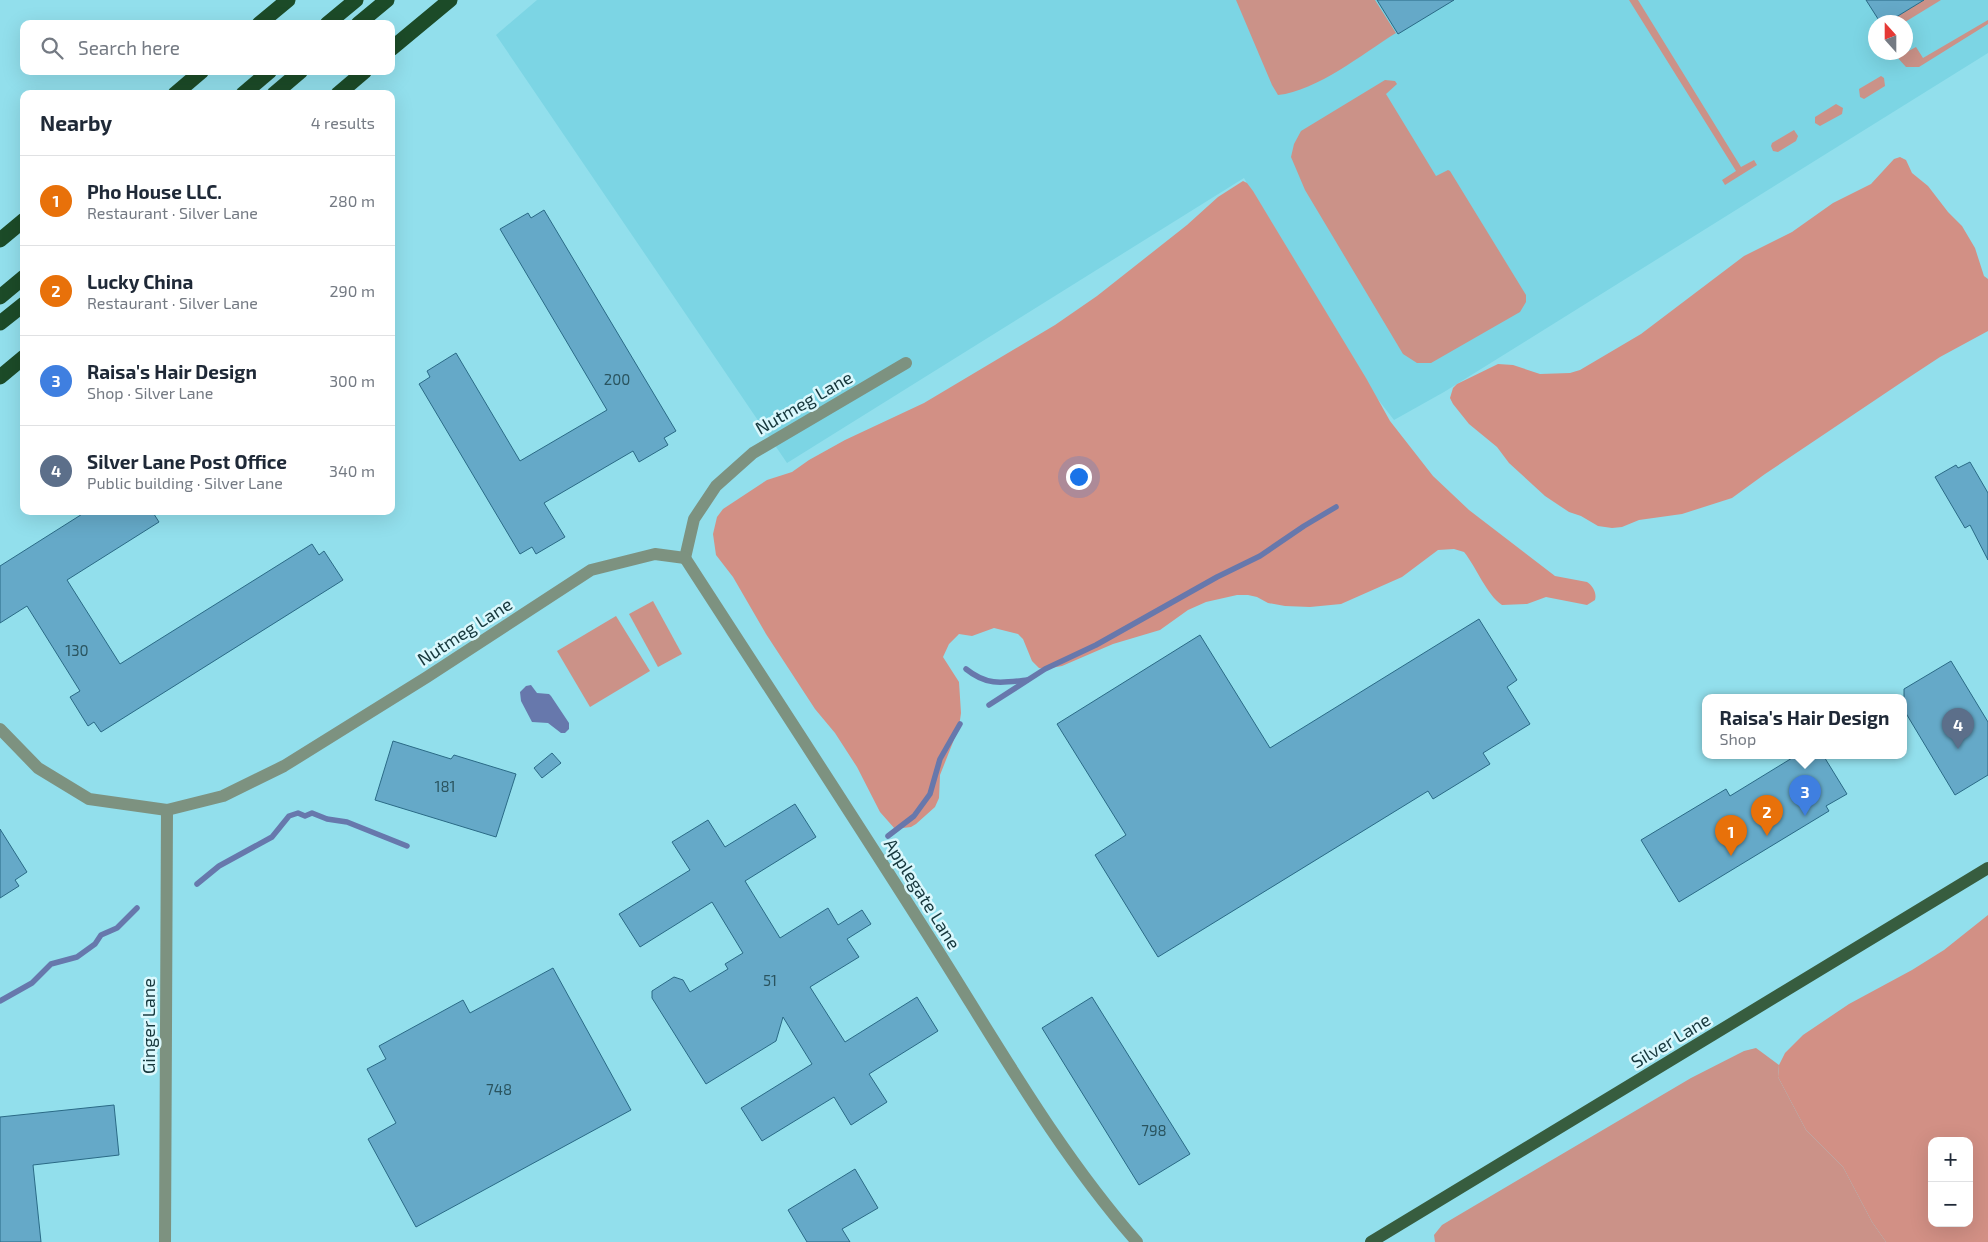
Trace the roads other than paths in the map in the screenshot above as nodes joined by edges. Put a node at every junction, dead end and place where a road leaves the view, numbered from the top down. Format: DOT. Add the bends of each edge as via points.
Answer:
graph roads {
  1 [pos="288,0"];
  2 [pos="356,0"];
  3 [pos="387,0"];
  4 [pos="450,0"];
  5 [pos="264,20"];
  6 [pos="332,20"];
  7 [pos="363,20"];
  8 [pos="395,46"];
  9 [pos="197,75"];
  10 [pos="265,75"];
  11 [pos="296,75"];
  12 [pos="360,75"];
  13 [pos="180,90"];
  14 [pos="249,90"];
  15 [pos="279,90"];
  16 [pos="343,90"];
  17 [pos="20,223"];
  18 [pos="0,240"];
  19 [pos="20,280"];
  20 [pos="0,297"];
  21 [pos="20,307"];
  22 [pos="0,324"];
  23 [pos="20,360"];
  24 [pos="906,363"];
  25 [pos="0,377"];
  26 [pos="685,558"];
  27 [pos="0,729"];
  28 [pos="167,810"];
  29 [pos="1988,868"];
  30 [pos="165,1242"];
  31 [pos="1138,1242"];
  32 [pos="1371,1242"];
  1 -- 5 [label="highway"];
  2 -- 6 [label="highway"];
  3 -- 7 [label="highway"];
  4 -- 8 [label="highway"];
  9 -- 13 [label="highway"];
  10 -- 14 [label="highway"];
  11 -- 15 [label="highway"];
  12 -- 16 [label="highway"];
  17 -- 18 [label="highway"];
  19 -- 20 [label="highway"];
  21 -- 22 [label="highway"];
  23 -- 25 [label="highway"];
  24 -- 26 [label="street, Nutmeg Lane" via="745,460 716,486 694,519"];
  26 -- 28 [label="street, Nutmeg Lane" via="654,554 591,570 427,678 284,766 223,796"];
  26 -- 31 [label="street, Applegate Lane" via="1033,1104 1111,1211"];
  27 -- 28 [label="street, Nutmeg Lane" via="38,768 89,799"];
  28 -- 30 [label="street, Ginger Lane"];
  29 -- 32 [label="main road, Silver Lane"];
}
